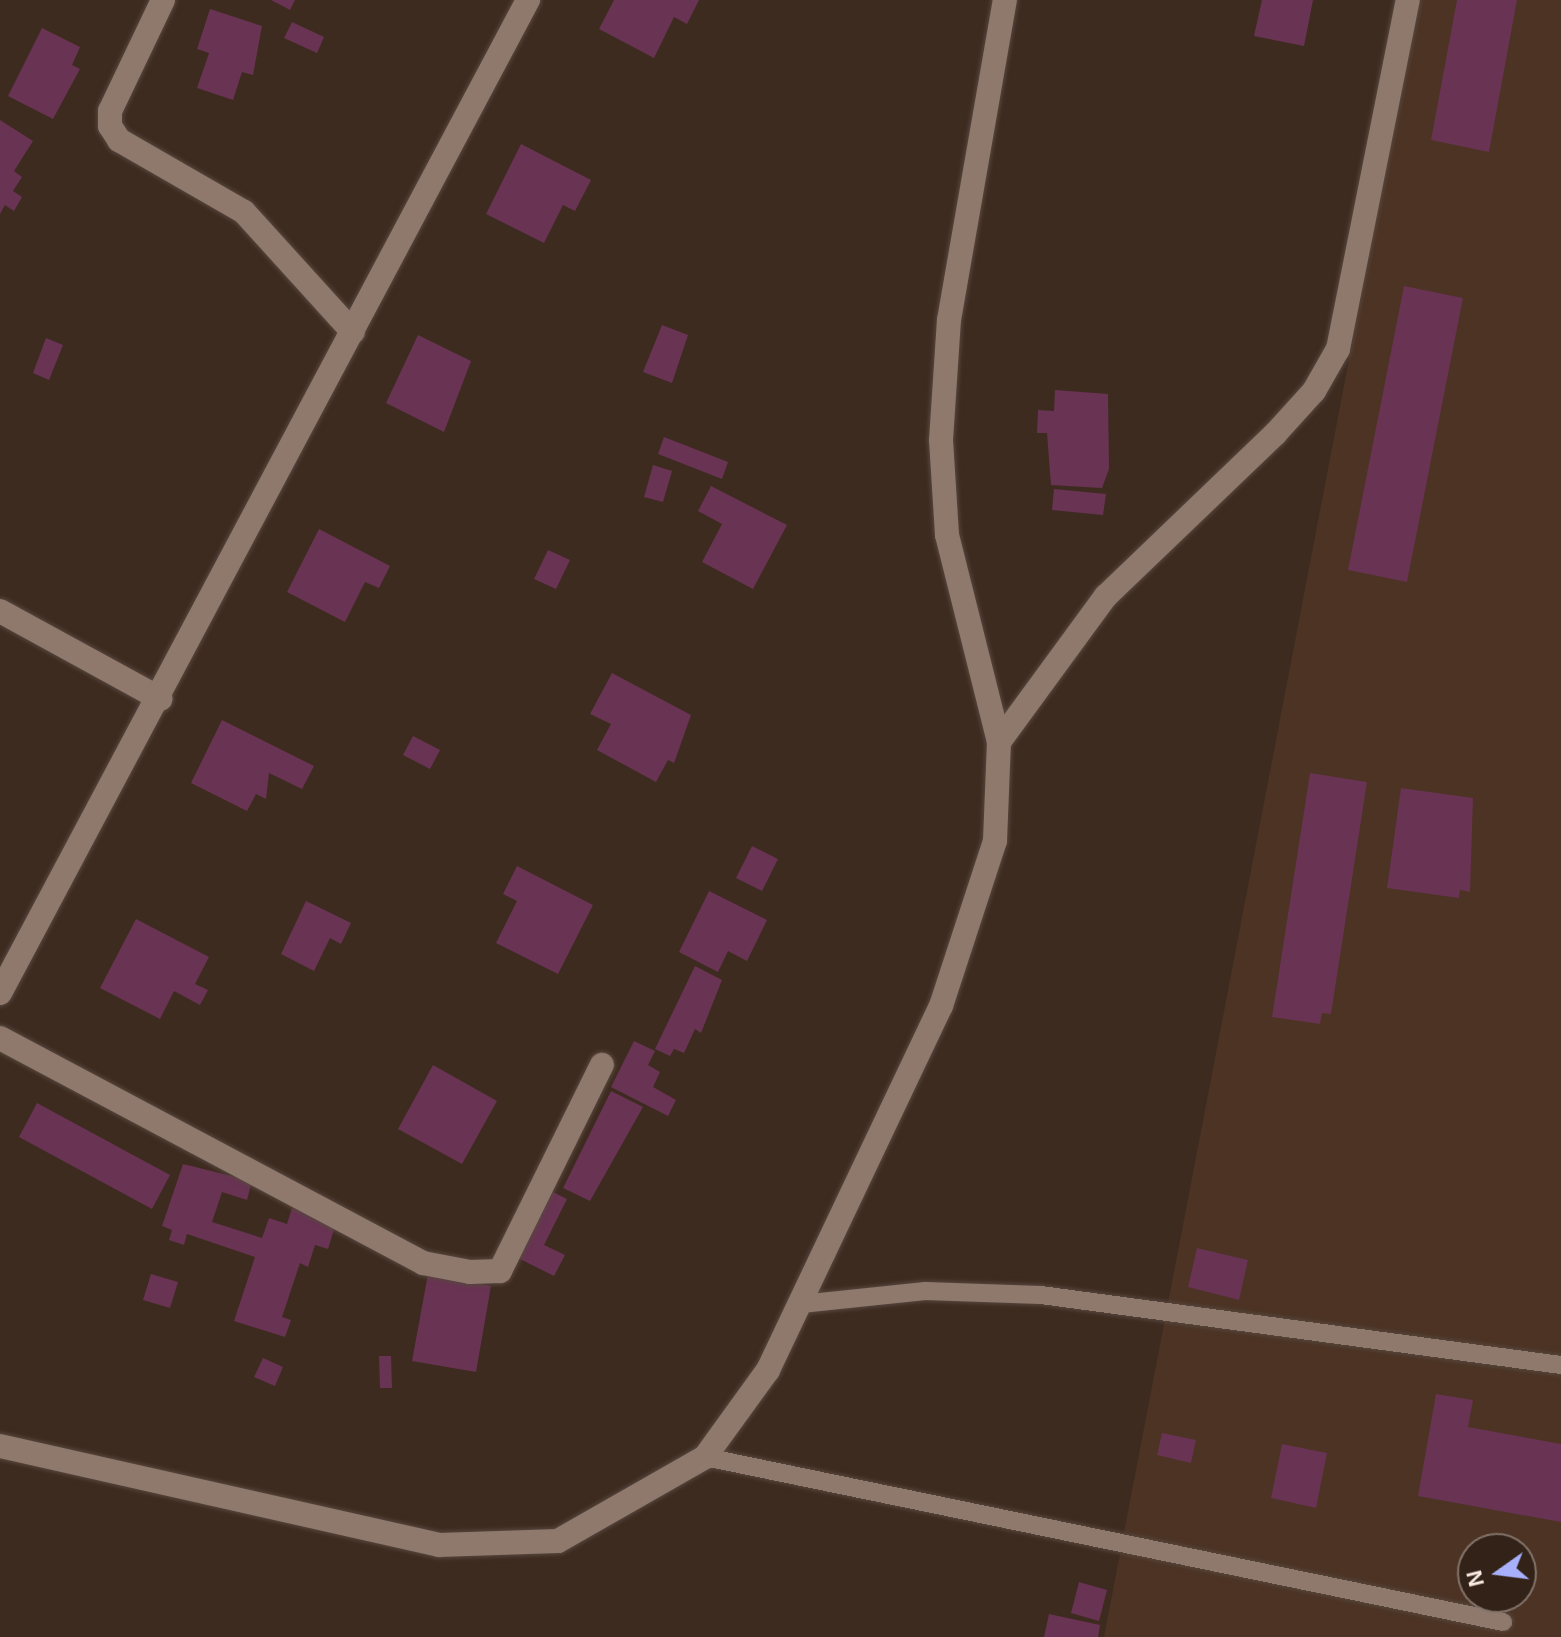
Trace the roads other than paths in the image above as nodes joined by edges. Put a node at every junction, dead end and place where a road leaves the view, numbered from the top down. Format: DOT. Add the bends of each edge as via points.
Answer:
graph roads {
  1 [pos="163,0"];
  2 [pos="528,0"];
  3 [pos="1005,0"];
  4 [pos="1408,0"];
  5 [pos="353,332"];
  6 [pos="0,611"];
  7 [pos="161,699"];
  8 [pos="999,742"];
  9 [pos="0,993"];
  10 [pos="0,1038"];
  11 [pos="602,1065"];
  12 [pos="801,1304"];
  13 [pos="1561,1365"];
  14 [pos="0,1446"];
  15 [pos="705,1457"];
  16 [pos="1503,1622"];
  1 -- 5 [label="street" via="110,111 110,126 119,140 244,212"];
  2 -- 5 [label="street"];
  3 -- 8 [label="street" via="949,320 941,440 947,535"];
  4 -- 8 [label="street" via="1338,349 1314,391 1275,434 1106,596"];
  5 -- 7 [label="street"];
  6 -- 7 [label="street"];
  7 -- 9 [label="street"];
  8 -- 12 [label="street" via="995,841 941,1006"];
  10 -- 11 [label="street" via="423,1263 470,1272 500,1271"];
  12 -- 13 [label="lane" via="925,1291 1041,1295"];
  12 -- 15 [label="street" via="768,1370"];
  14 -- 15 [label="street" via="439,1545 558,1541"];
  15 -- 16 [label="lane"];
}
